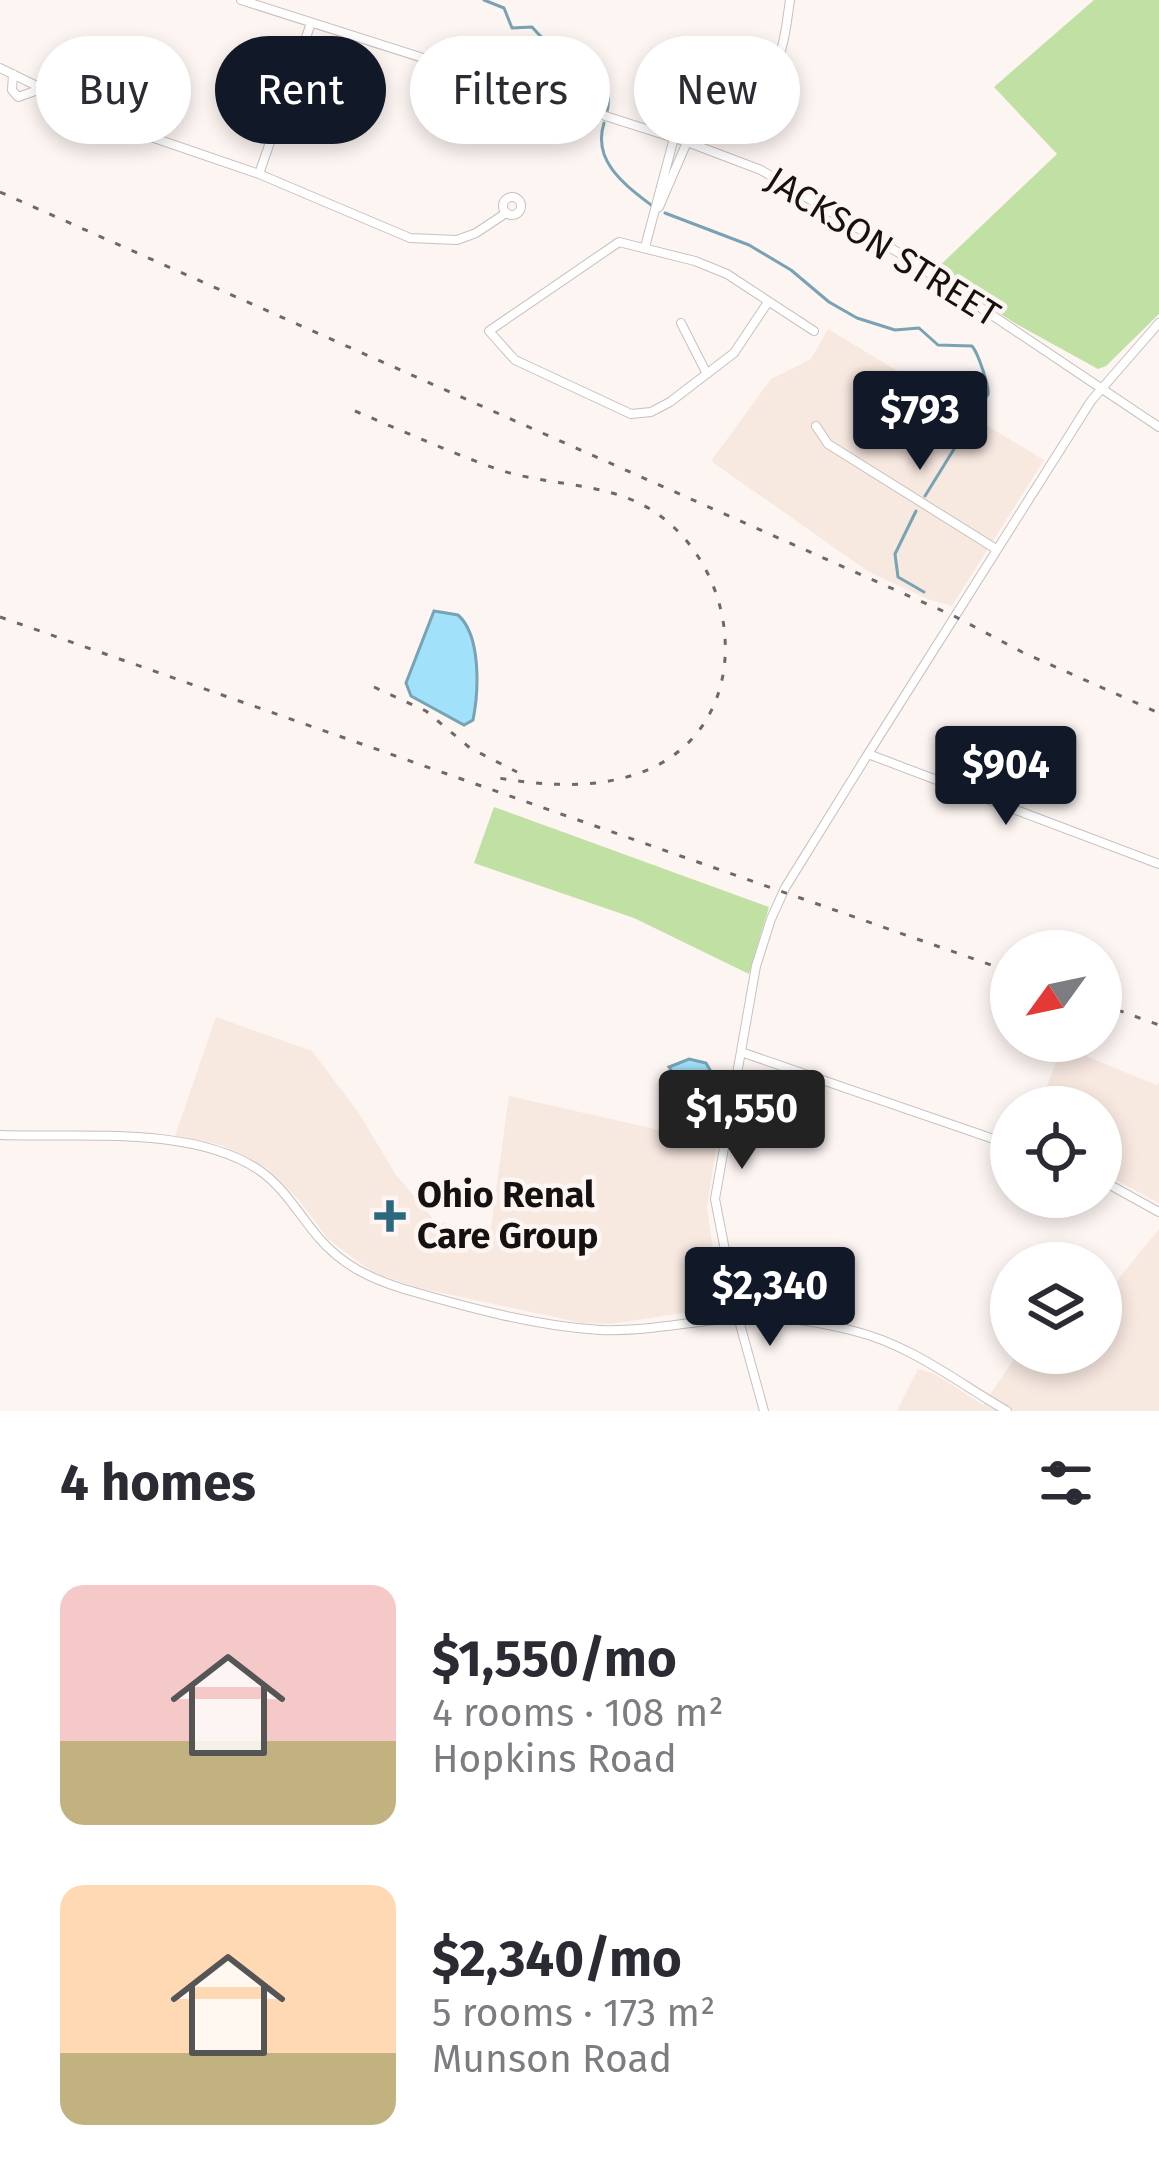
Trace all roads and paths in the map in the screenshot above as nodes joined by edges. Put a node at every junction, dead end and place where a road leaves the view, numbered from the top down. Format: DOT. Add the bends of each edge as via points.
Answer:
graph roads {
  1 [pos="242,0"];
  2 [pos="790,0"];
  3 [pos="311,23"];
  4 [pos="0,68"];
  5 [pos="13,74"];
  6 [pos="36,85"];
  7 [pos="36,90"];
  8 [pos="634,126"];
  9 [pos="168,144"];
  10 [pos="673,144"];
  11 [pos="686,144"];
  12 [pos="692,144"];
  13 [pos="698,146"];
  14 [pos="259,173"];
  15 [pos="658,208"];
  16 [pos="506,213"];
  17 [pos="645,247"];
  18 [pos="768,302"];
  19 [pos="681,323"];
  20 [pos="1159,323"];
  21 [pos="814,331"];
  22 [pos="707,374"];
  23 [pos="1102,386"];
  24 [pos="816,426"];
  25 [pos="1159,427"];
  26 [pos="996,549"];
  27 [pos="868,754"];
  28 [pos="1159,864"];
  29 [pos="744,1053"];
  30 [pos="0,1135"];
  31 [pos="990,1138"];
  32 [pos="1122,1192"];
  33 [pos="1159,1212"];
  34 [pos="738,1317"];
  35 [pos="764,1411"];
  36 [pos="1007,1411"];
  1 -- 3 [label="street, JACKSON STREET"];
  2 -- 13 [label="street" via="774,69 709,123"];
  3 -- 8 [label="street, JACKSON STREET"];
  3 -- 14 [label="street"];
  4 -- 5 [label="street"];
  5 -- 6 [label="street"];
  5 -- 7 [label="street" via="18,97"];
  9 -- 14 [label="street"];
  10 -- 15 [label="street"];
  11 -- 15 [label="street"];
  12 -- 13 [label="street, JACKSON STREET"];
  13 -- 23 [label="street, JACKSON STREET" via="800,191"];
  14 -- 16 [label="street" via="422,241 466,237"];
  15 -- 17 [label="street"];
  17 -- 18 [label="street" via="727,274"];
  17 -- 22 [label="street" via="619,242 489,331 515,360 632,414 650,412"];
  18 -- 21 [label="street"];
  18 -- 22 [label="street" via="734,353"];
  19 -- 22 [label="street"];
  20 -- 23 [label="street"];
  23 -- 25 [label="street, JACKSON STREET"];
  23 -- 26 [label="street"];
  24 -- 26 [label="street" via="829,444"];
  26 -- 27 [label="street"];
  27 -- 28 [label="street"];
  27 -- 29 [label="street" via="771,919"];
  29 -- 31 [label="street"];
  29 -- 34 [label="street" via="716,1199"];
  30 -- 34 [label="street" via="213,1148 262,1172 340,1259 406,1290 601,1330"];
  32 -- 33 [label="street"];
  34 -- 35 [label="street"];
  34 -- 36 [label="street" via="871,1335"];
}
